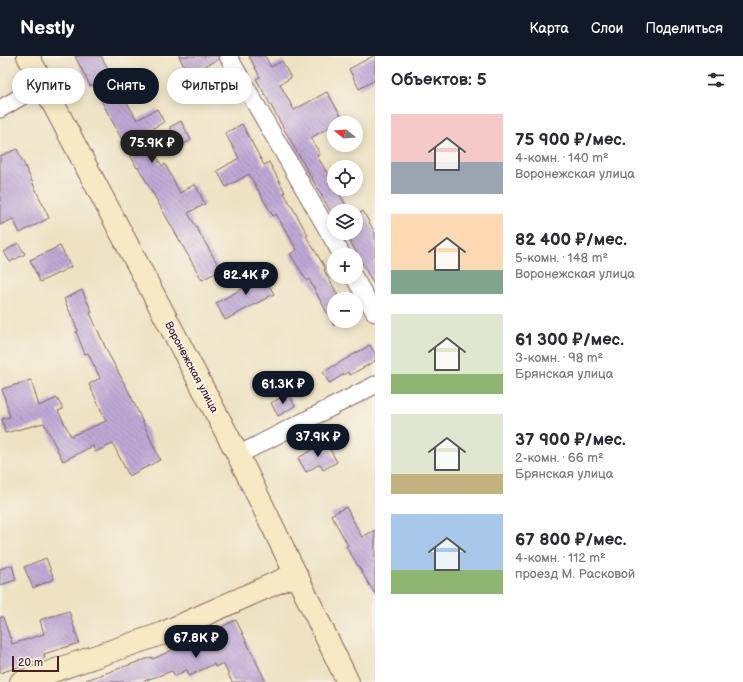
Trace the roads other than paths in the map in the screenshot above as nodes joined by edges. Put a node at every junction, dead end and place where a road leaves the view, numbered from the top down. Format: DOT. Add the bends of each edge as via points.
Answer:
graph roads {
  1 [pos="28,56"];
  2 [pos="228,56"];
  3 [pos="34,68"];
  4 [pos="12,102"];
  5 [pos="54,104"];
  6 [pos="0,109"];
  7 [pos="338,248"];
  8 [pos="358,284"];
  9 [pos="375,313"];
  10 [pos="375,385"];
  11 [pos="238,455"];
  12 [pos="296,574"];
  13 [pos="21,682"];
  14 [pos="348,682"];
  1 -- 3 [label="street, Воронежская улица"];
  2 -- 7 [label="street"];
  4 -- 6 [label="street"];
  5 -- 11 [label="street, Воронежская улица"];
  8 -- 9 [label="street"];
  10 -- 11 [label="street"];
  11 -- 12 [label="street, Воронежская улица"];
  12 -- 13 [label="street" via="161,634"];
  12 -- 14 [label="street, Воронежская улица"];
}
